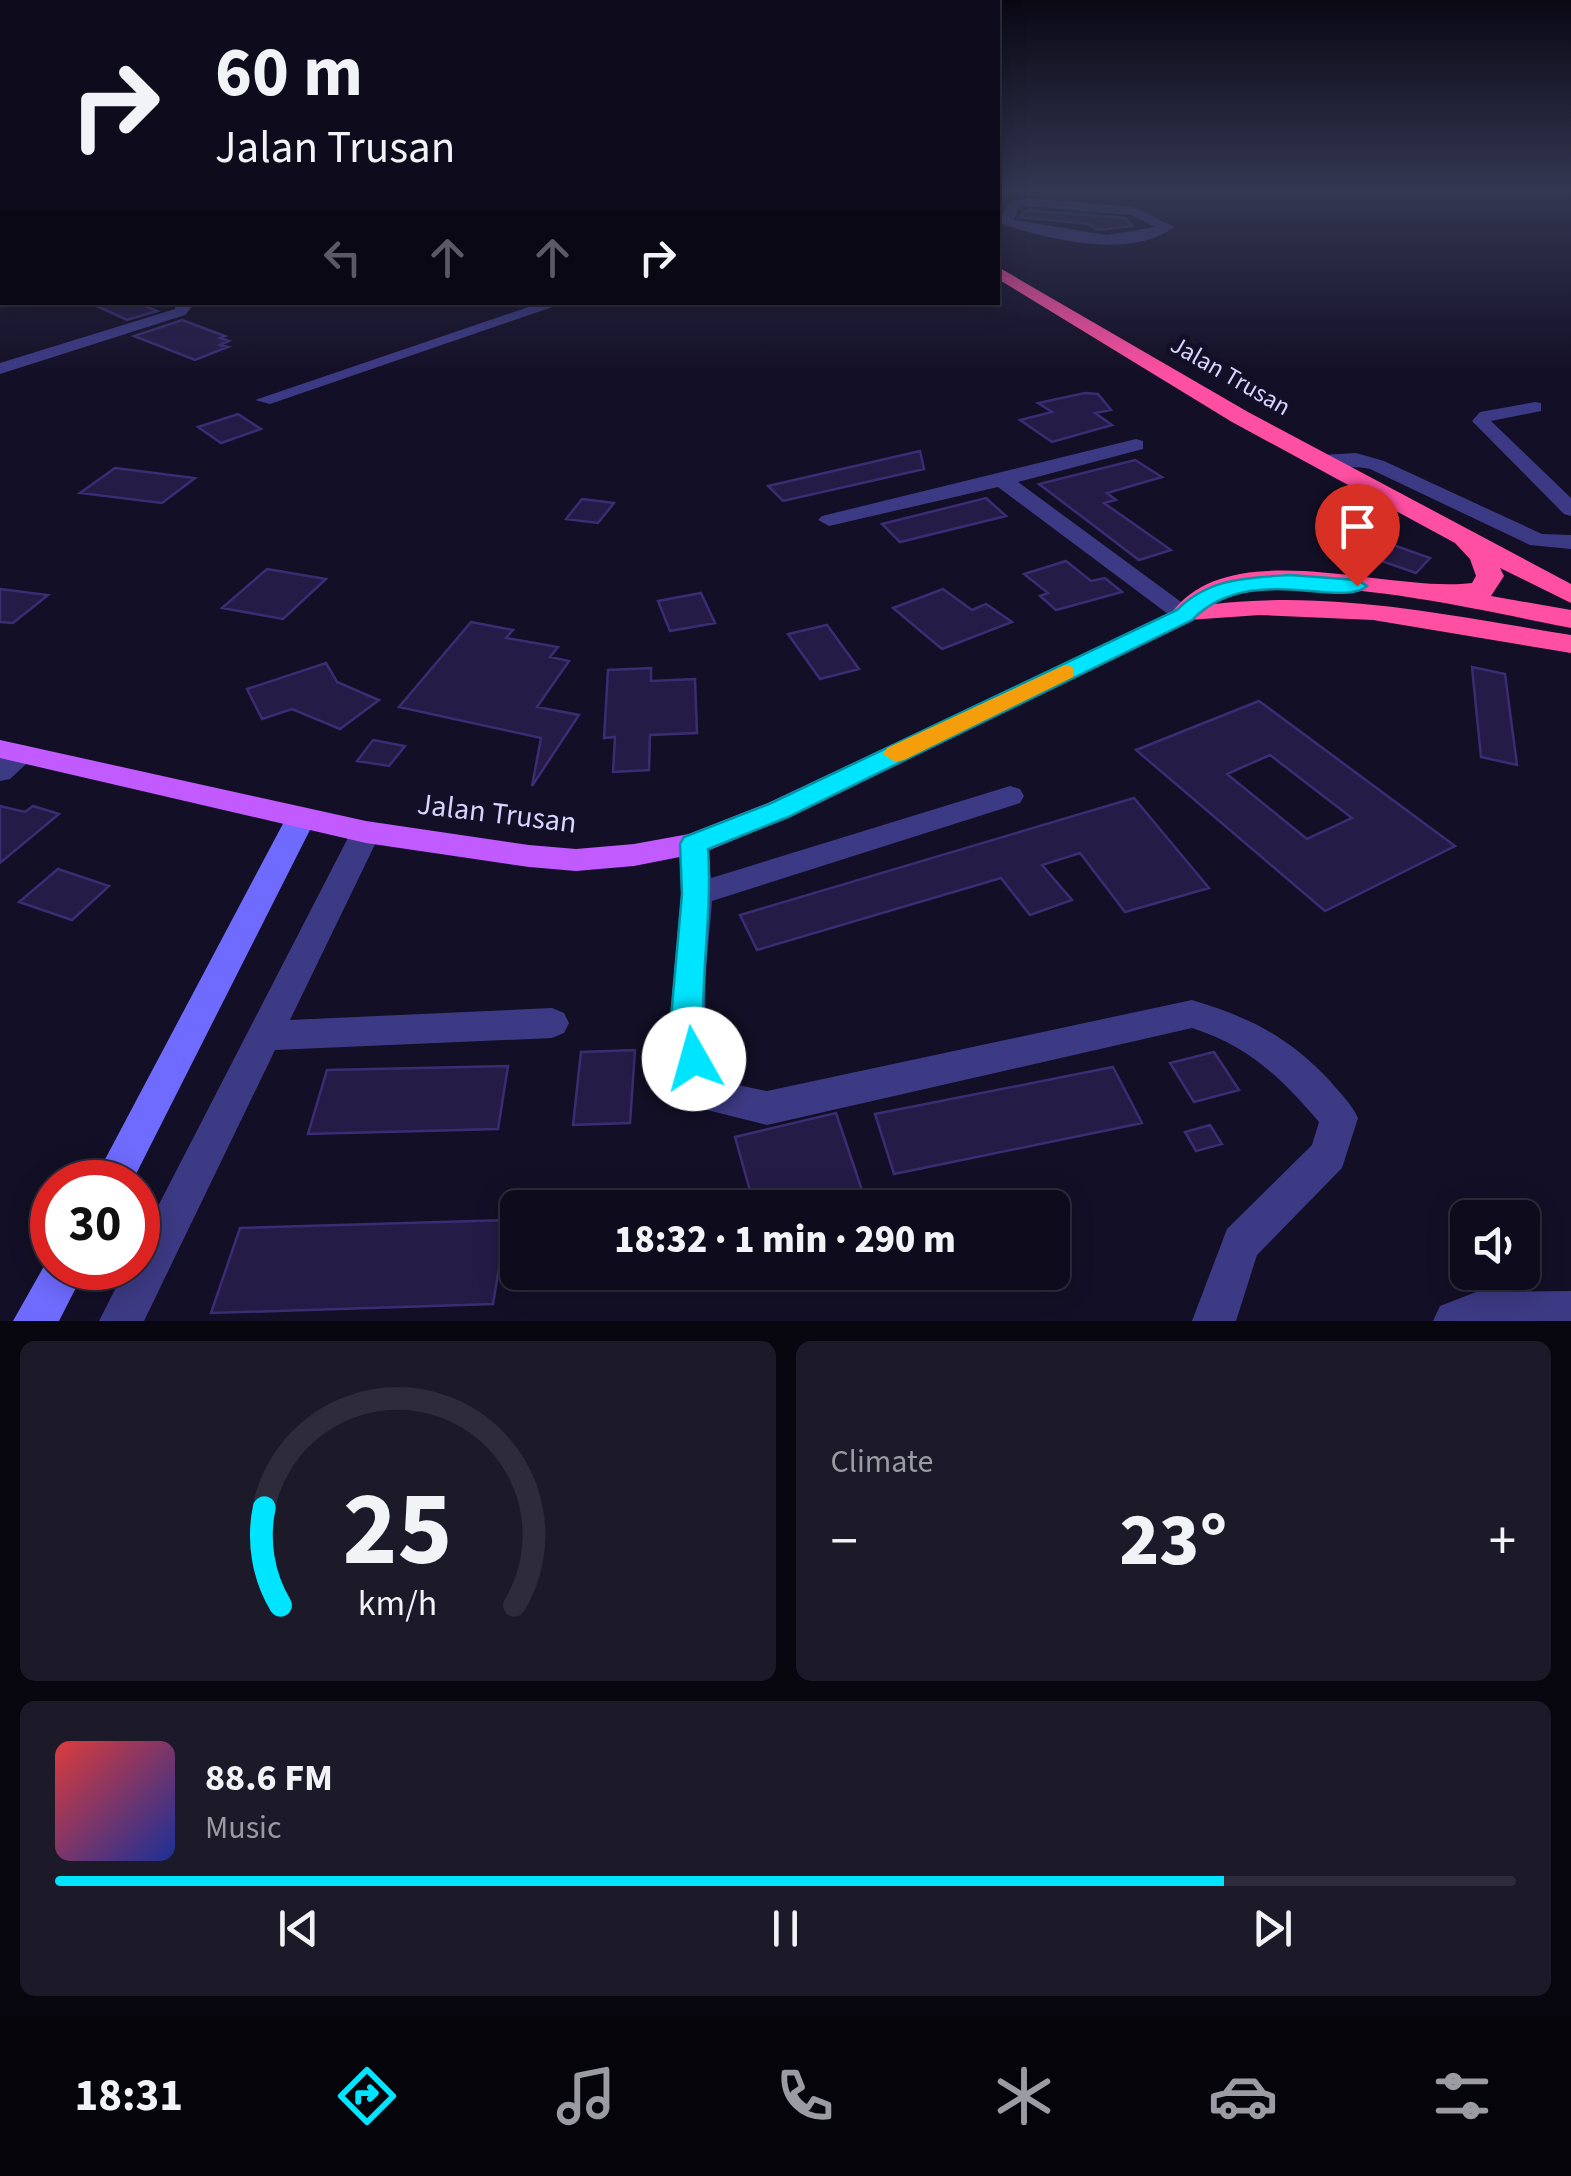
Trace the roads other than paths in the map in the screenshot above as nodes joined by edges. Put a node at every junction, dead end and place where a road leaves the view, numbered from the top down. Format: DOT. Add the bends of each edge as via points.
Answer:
graph roads {
  1 [pos="1000,273"];
  2 [pos="185,305"];
  3 [pos="551,305"];
  4 [pos="0,369"];
  5 [pos="264,400"];
  6 [pos="1535,407"];
  7 [pos="1136,446"];
  8 [pos="1322,461"];
  9 [pos="1002,480"];
  10 [pos="1571,510"];
  11 [pos="829,520"];
  12 [pos="1449,528"];
  13 [pos="1571,542"];
  14 [pos="1570,579"];
  15 [pos="1422,594"];
  16 [pos="1184,615"];
  17 [pos="1571,619"];
  18 [pos="1571,644"];
  19 [pos="12,751"];
  20 [pos="0,772"];
  21 [pos="1010,796"];
  22 [pos="301,818"];
  23 [pos="366,832"];
  24 [pos="694,844"];
  25 [pos="697,894"];
  26 [pos="552,1023"];
  27 [pos="261,1036"];
  28 [pos="123,1160"];
  29 [pos="53,1290"];
  30 [pos="1571,1312"];
  31 [pos="35,1321"];
  32 [pos="122,1321"];
  33 [pos="1214,1321"];
  34 [pos="1455,1321"];
  1 -- 8 [label="highway, Jalan Trusan"];
  2 -- 4 [label="street"];
  3 -- 5 [label="street"];
  6 -- 10 [label="street" via="1480,421"];
  7 -- 9 [label="street"];
  8 -- 12 [label="highway, Jalan Trusan"];
  8 -- 13 [label="street" via="1376,465 1538,540"];
  9 -- 11 [label="street"];
  9 -- 16 [label="street"];
  12 -- 14 [label="highway, Jalan Trusan"];
  12 -- 15 [label="highway" via="1482,556 1490,576 1482,590"];
  15 -- 16 [label="highway, Jalan Trusan" via="1290,582 1230,586 1201,598"];
  15 -- 17 [label="highway, Jalan Trusan"];
  16 -- 18 [label="highway, Jalan Trusan" via="1260,607 1372,611"];
  16 -- 24 [label="main road, Jalan Trusan"];
  19 -- 20 [label="street"];
  19 -- 22 [label="main road, Jalan Trusan"];
  21 -- 25 [label="street"];
  22 -- 23 [label="main road, Jalan Trusan"];
  22 -- 28 [label="street"];
  23 -- 24 [label="main road, Jalan Trusan" via="576,860"];
  23 -- 27 [label="street"];
  24 -- 25 [label="street"];
  25 -- 33 [label="street" via="687,1018 694,1059 716,1098 768,1108 1192,1014 1274,1046 1339,1118 1328,1155 1241,1243"];
  26 -- 27 [label="street"];
  27 -- 32 [label="street"];
  29 -- 31 [label="street"];
  30 -- 34 [label="street" via="1476,1312"];
}
